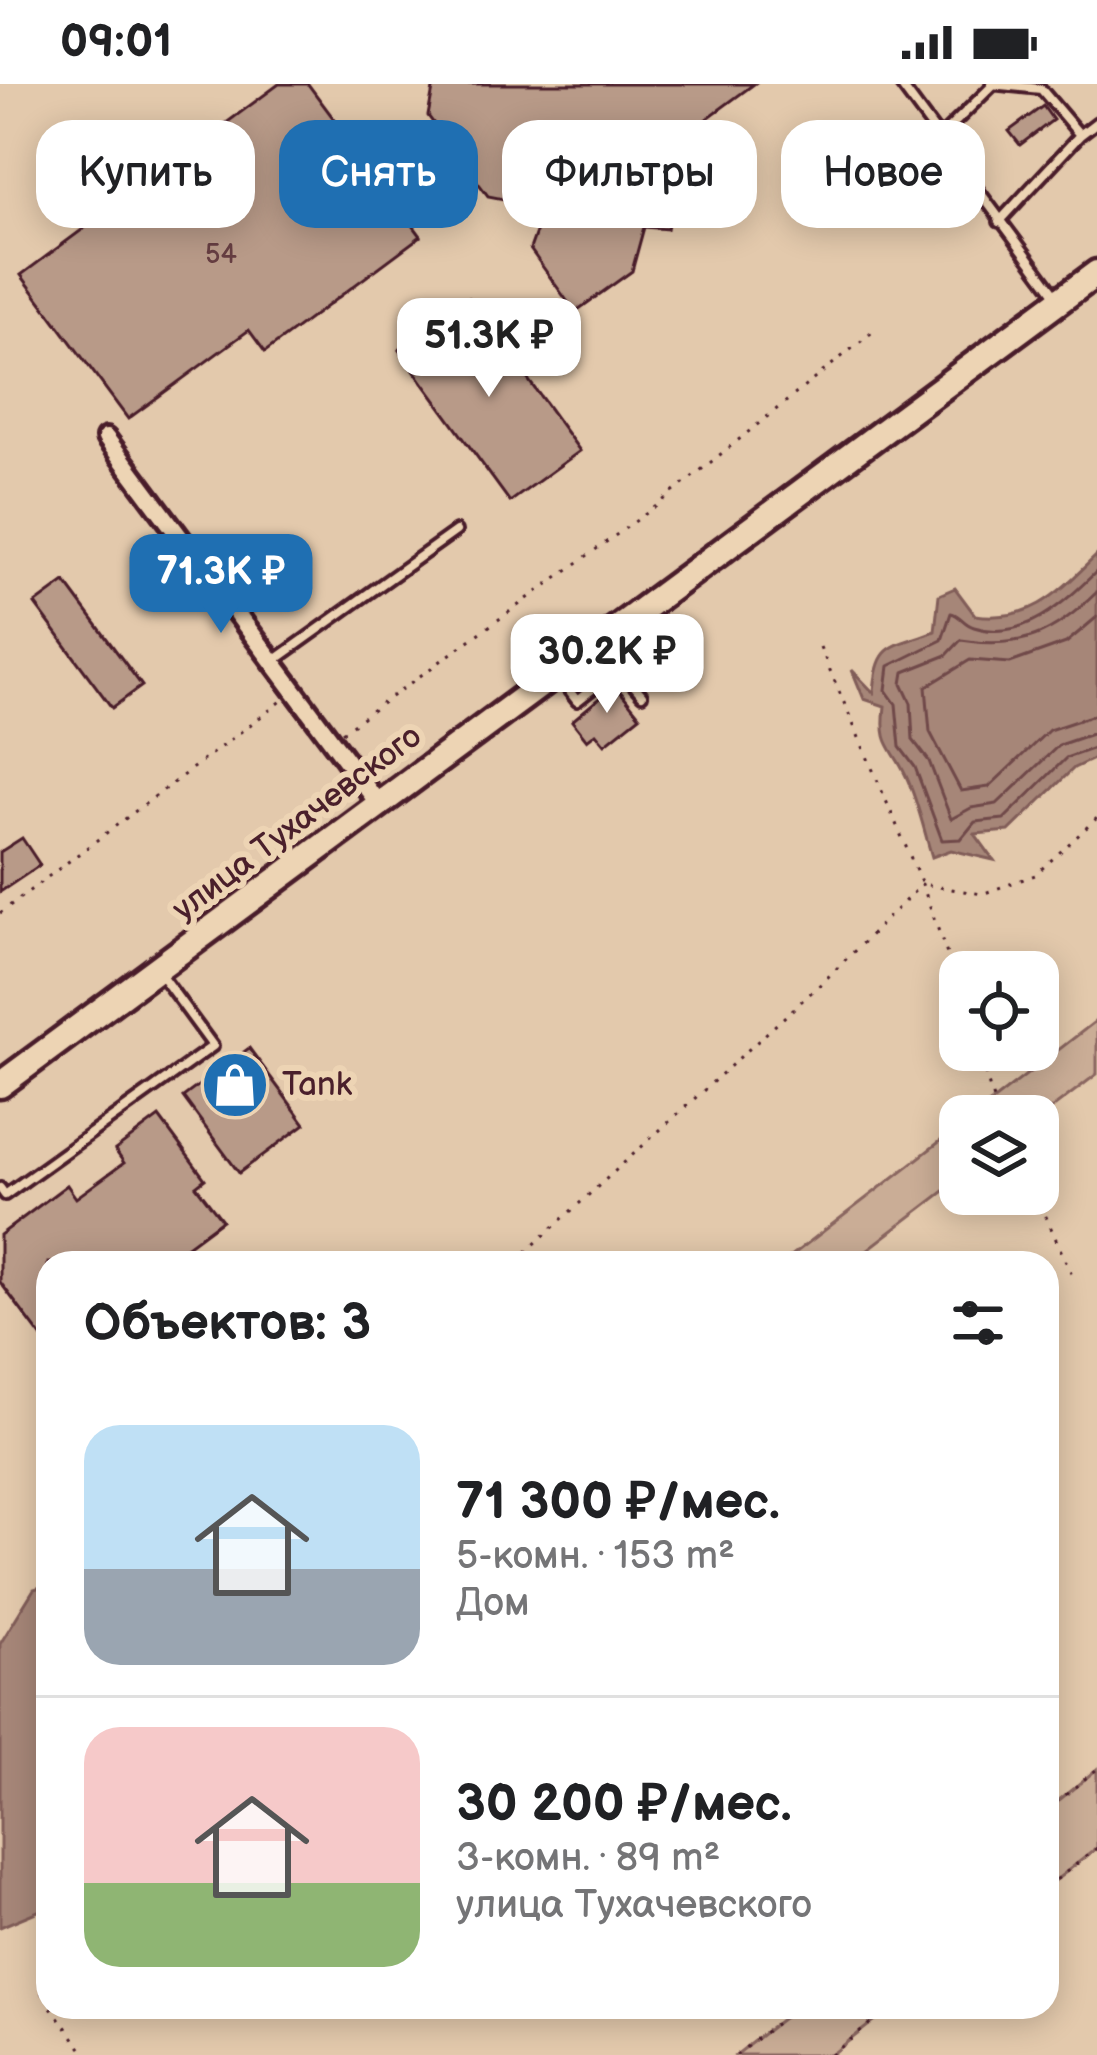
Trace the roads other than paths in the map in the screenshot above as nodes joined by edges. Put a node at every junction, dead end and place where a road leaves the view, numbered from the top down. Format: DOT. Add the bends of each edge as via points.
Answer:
graph roads {
  1 [pos="900,84"];
  2 [pos="992,85"];
  3 [pos="925,120"];
  4 [pos="957,120"];
  5 [pos="1097,122"];
  6 [pos="1080,135"];
  7 [pos="985,203"];
  8 [pos="999,222"];
  9 [pos="1097,254"];
  10 [pos="1097,273"];
  11 [pos="1056,294"];
  12 [pos="106,438"];
  13 [pos="455,531"];
  14 [pos="598,640"];
  15 [pos="273,662"];
  16 [pos="620,668"];
  17 [pos="555,673"];
  18 [pos="642,695"];
  19 [pos="374,797"];
  20 [pos="157,968"];
  21 [pos="0,1066"];
  22 [pos="0,1085"];
  23 [pos="0,1188"];
  1 -- 3 [label="lane"];
  2 -- 4 [label="lane"];
  2 -- 6 [label="lane" via="1041,89"];
  5 -- 6 [label="lane"];
  6 -- 8 [label="lane"];
  7 -- 8 [label="lane"];
  8 -- 11 [label="lane"];
  9 -- 11 [label="main road, улица Тухачевского"];
  10 -- 11 [label="main road, улица Тухачевского"];
  11 -- 14 [label="main road, улица Тухачевского"];
  11 -- 19 [label="main road, улица Тухачевского"];
  12 -- 15 [label="street"];
  13 -- 15 [label="lane"];
  14 -- 16 [label="lane"];
  14 -- 17 [label="main road, улица Тухачевского"];
  15 -- 19 [label="street"];
  16 -- 17 [label="lane" via="577,701"];
  16 -- 18 [label="lane"];
  17 -- 19 [label="main road, улица Тухачевского"];
  19 -- 20 [label="main road, улица Тухачевского"];
  19 -- 21 [label="main road, улица Тухачевского"];
  20 -- 22 [label="main road, улица Тухачевского"];
  20 -- 23 [label="lane" via="213,1046 5,1195"];
}
